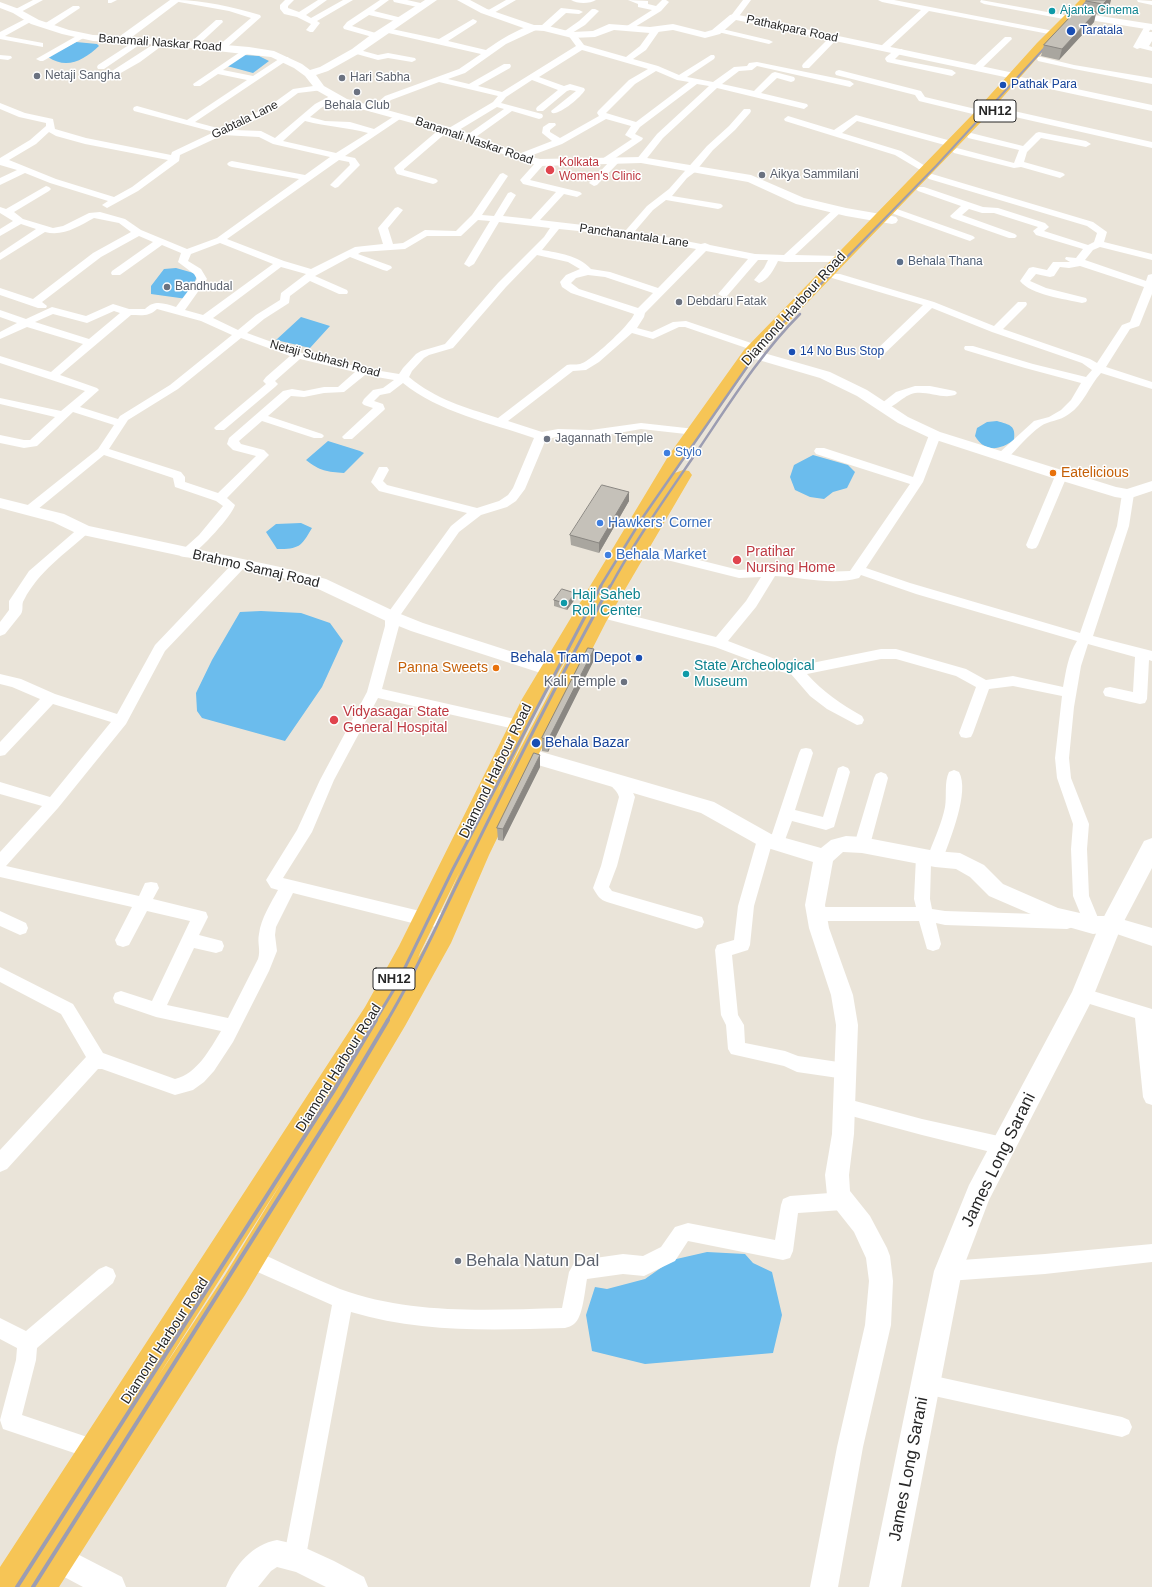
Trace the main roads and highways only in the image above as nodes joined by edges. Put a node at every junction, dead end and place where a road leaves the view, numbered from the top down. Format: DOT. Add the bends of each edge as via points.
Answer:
graph roads {
  1 [pos="1086,0"];
  2 [pos="1096,0"];
  3 [pos="1075,17"];
  4 [pos="954,148"];
  5 [pos="932,173"];
  6 [pos="890,217"];
  7 [pos="756,352"];
  8 [pos="631,547"];
  9 [pos="1152,847"];
  10 [pos="6,1587"];
  11 [pos="40,1587"];
  12 [pos="885,1587"];
  1 -- 3 [label="highway, Diamond Harbour Road / NH12"];
  2 -- 3 [label="highway, Diamond Harbour Road / NH12"];
  3 -- 4 [label="highway, Diamond Harbour Road / NH12" via="1054,33 1012,77"];
  3 -- 4 [label="highway, Diamond Harbour Road / NH12" via="1026,81 1018,86 971,136"];
  4 -- 5 [label="highway, Diamond Harbour Road / NH12"];
  5 -- 6 [label="highway, Diamond Harbour Road / NH12"];
  5 -- 6 [label="highway, Diamond Harbour Road / NH12" via="921,189"];
  6 -- 7 [label="highway, Diamond Harbour Road / NH12" via="836,276"];
  6 -- 7 [label="highway, Diamond Harbour Road / NH12" via="839,259"];
  7 -- 8 [label="highway, Diamond Harbour Road / NH12" via="708,432"];
  7 -- 8 [label="highway, Diamond Harbour Road / NH12" via="675,459"];
  8 -- 10 [label="highway, Diamond Harbour Road / NH12" via="532,699 374,1015"];
  8 -- 11 [label="highway, Diamond Harbour Road / NH12" via="602,613 478,855 443,936 250,1259"];
  9 -- 12 [label="main road, James Long Sarani" via="1095,924 1083,995 978,1194 948,1271"];
}
